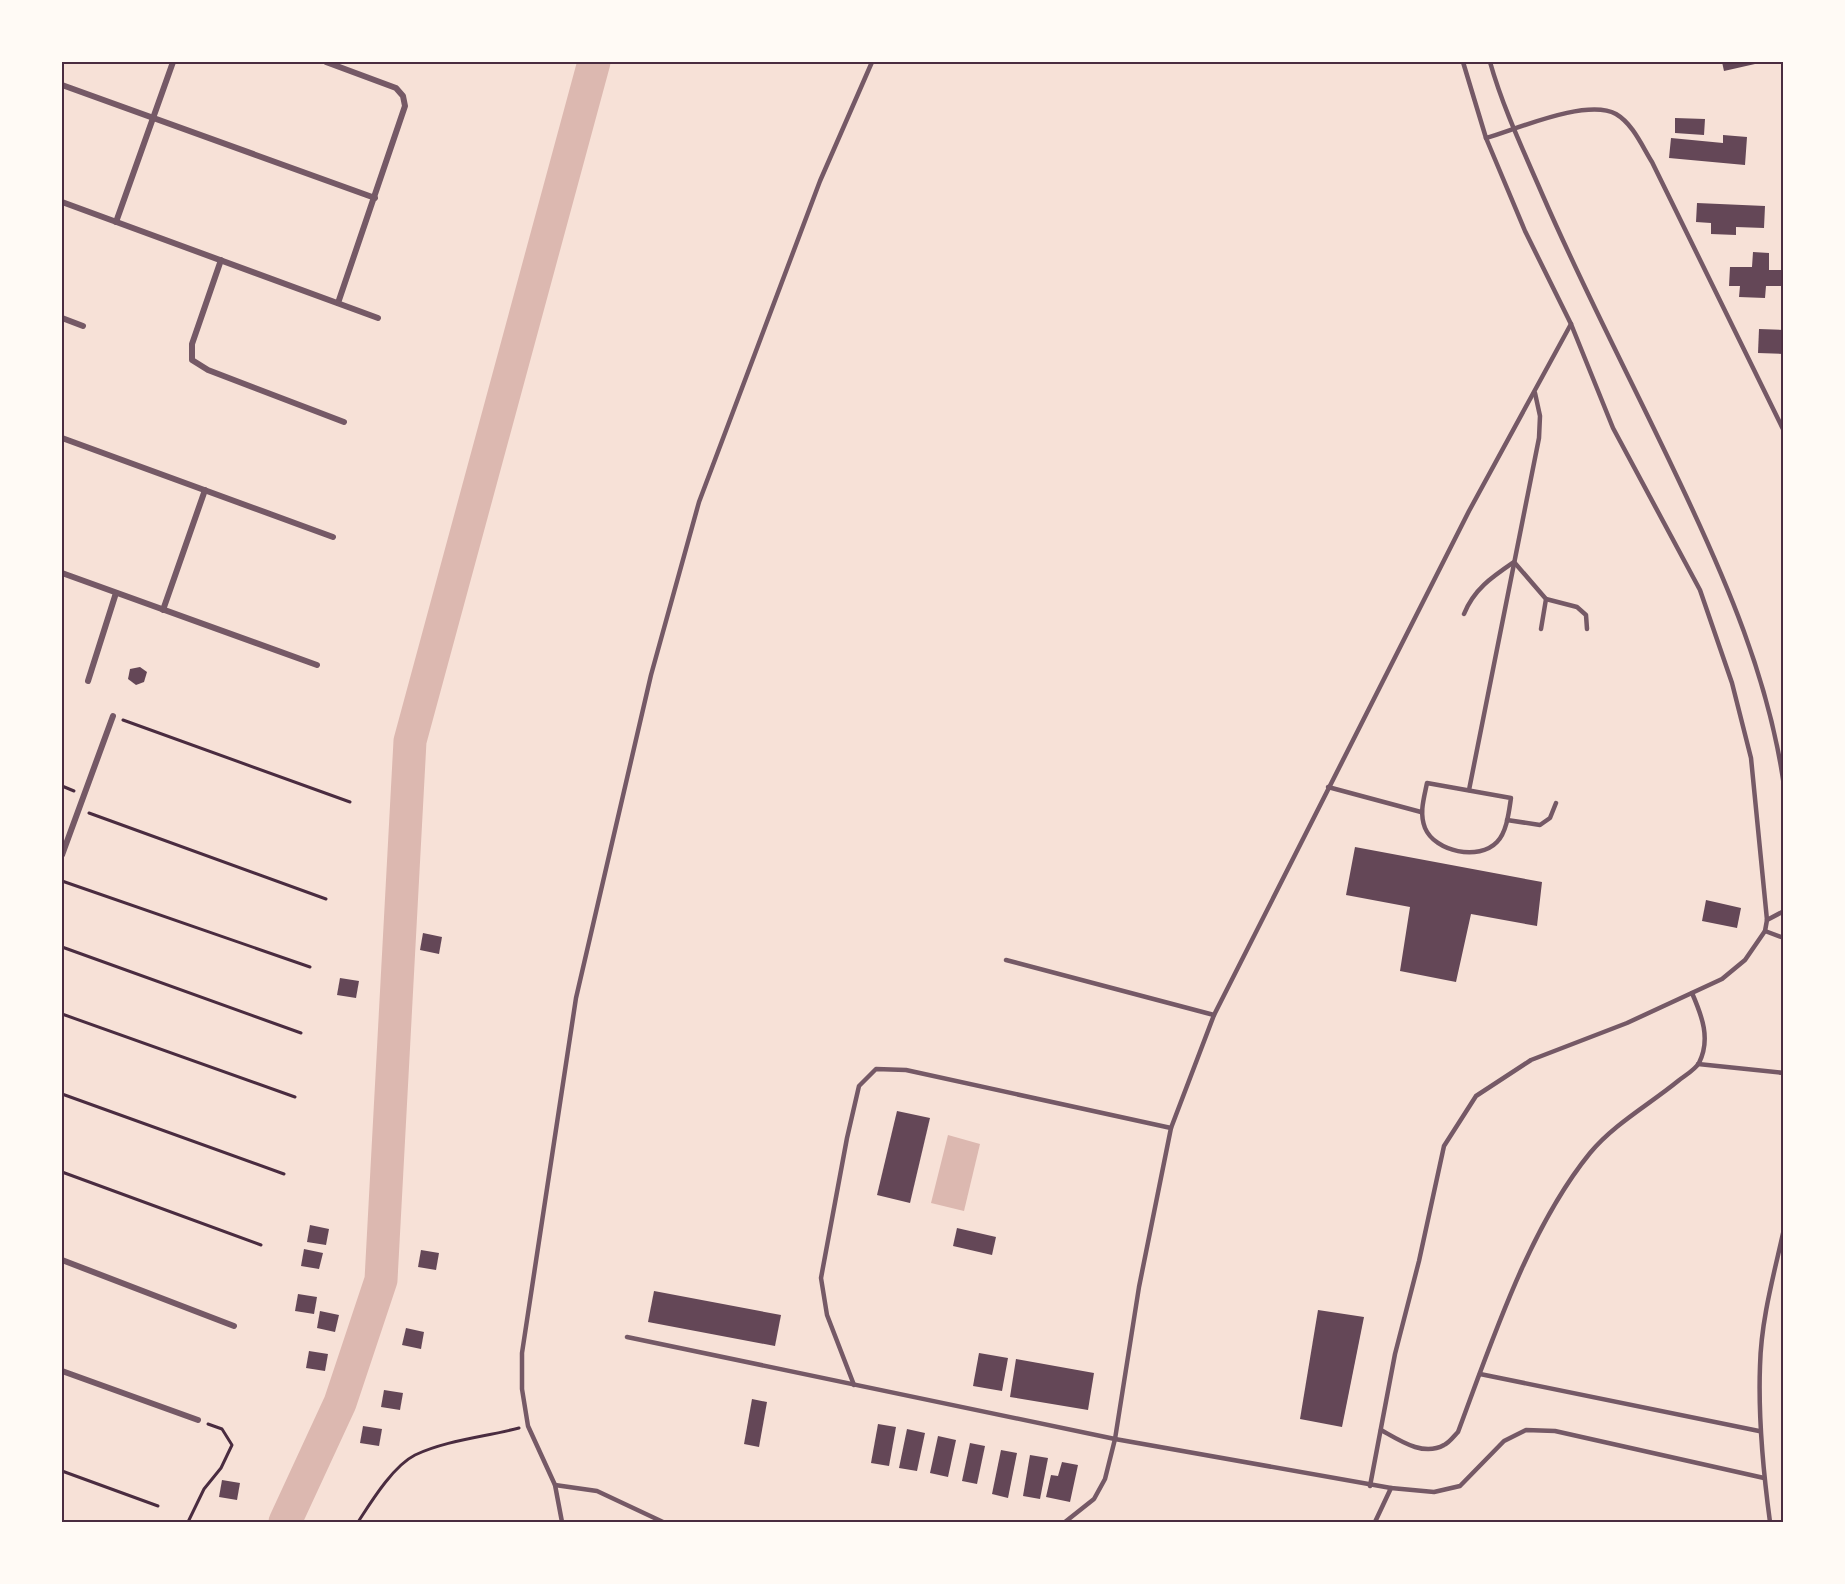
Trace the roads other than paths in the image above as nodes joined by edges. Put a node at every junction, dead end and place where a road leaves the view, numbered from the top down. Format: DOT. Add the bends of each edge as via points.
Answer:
graph roads {
  1 [pos="173,62"];
  2 [pos="326,62"];
  3 [pos="872,62"];
  4 [pos="1463,62"];
  5 [pos="1490,62"];
  6 [pos="62,85"];
  7 [pos="152,117"];
  8 [pos="1515,130"];
  9 [pos="1486,138"];
  10 [pos="375,198"];
  11 [pos="62,202"];
  12 [pos="116,222"];
  13 [pos="221,260"];
  14 [pos="338,303"];
  15 [pos="62,318"];
  16 [pos="378,318"];
  17 [pos="1571,324"];
  18 [pos="84,326"];
  19 [pos="1535,393"];
  20 [pos="344,422"];
  21 [pos="1784,431"];
  22 [pos="62,438"];
  23 [pos="205,490"];
  24 [pos="333,537"];
  25 [pos="1514,562"];
  26 [pos="62,573"];
  27 [pos="116,593"];
  28 [pos="1546,599"];
  29 [pos="163,610"];
  30 [pos="1464,614"];
  31 [pos="1541,629"];
  32 [pos="1587,629"];
  33 [pos="317,665"];
  34 [pos="88,681"];
  35 [pos="113,716"];
  36 [pos="1784,786"];
  37 [pos="1328,787"];
  38 [pos="1469,790"];
  39 [pos="1556,803"];
  40 [pos="1421,812"];
  41 [pos="1508,820"];
  42 [pos="62,855"];
  43 [pos="1784,911"];
  44 [pos="1767,920"];
  45 [pos="1765,932"];
  46 [pos="1784,938"];
  47 [pos="1006,960"];
  48 [pos="1692,993"];
  49 [pos="1214,1015"];
  50 [pos="1698,1064"];
  51 [pos="1784,1073"];
  52 [pos="1171,1128"];
  53 [pos="1784,1229"];
  54 [pos="62,1260"];
  55 [pos="234,1326"];
  56 [pos="627,1337"];
  57 [pos="62,1371"];
  58 [pos="1480,1374"];
  59 [pos="854,1385"];
  60 [pos="198,1420"];
  61 [pos="1381,1430"];
  62 [pos="1759,1431"];
  63 [pos="1115,1439"];
  64 [pos="1764,1478"];
  65 [pos="555,1485"];
  66 [pos="1370,1486"];
  67 [pos="1391,1488"];
  68 [pos="560,1515"];
  69 [pos="556,1522"];
  70 [pos="562,1522"];
  71 [pos="663,1522"];
  72 [pos="1065,1522"];
  73 [pos="1375,1522"];
  74 [pos="1770,1522"];
  1 -- 7 [label="street"];
  2 -- 10 [label="street" via="396,88 403,96 405,106"];
  3 -- 65 [label="lane" via="820,181 699,502 651,675 576,998 522,1353 528,1426"];
  4 -- 9 [label="lane"];
  5 -- 8 [label="lane"];
  6 -- 7 [label="street"];
  7 -- 10 [label="street"];
  7 -- 12 [label="street"];
  8 -- 9 [label="lane"];
  8 -- 21 [label="lane" via="1592,110 1617,115 1631,128 1652,162"];
  8 -- 36 [label="lane" via="1561,237 1722,573 1760,680"];
  9 -- 17 [label="lane"];
  10 -- 14 [label="street"];
  11 -- 12 [label="street"];
  12 -- 13 [label="street"];
  13 -- 14 [label="street"];
  13 -- 20 [label="street" via="192,344 192,360 208,370"];
  14 -- 16 [label="street"];
  15 -- 18 [label="street"];
  17 -- 19 [label="lane"];
  17 -- 44 [label="lane" via="1612,428 1700,590 1732,683 1750,758"];
  19 -- 25 [label="lane" via="1539,438"];
  19 -- 37 [label="lane" via="1469,511"];
  22 -- 23 [label="street"];
  23 -- 24 [label="street"];
  23 -- 29 [label="street"];
  25 -- 28 [label="lane"];
  25 -- 30 [label="lane" via="1486,582 1471,598"];
  25 -- 38 [label="lane"];
  26 -- 27 [label="street"];
  27 -- 29 [label="street"];
  27 -- 34 [label="street"];
  28 -- 31 [label="lane"];
  28 -- 32 [label="lane" via="1576,607 1586,615"];
  29 -- 33 [label="street"];
  35 -- 42 [label="street"];
  37 -- 40 [label="lane"];
  37 -- 49 [label="lane"];
  38 -- 40 [label="lane" via="1427,783"];
  38 -- 41 [label="lane" via="1511,798"];
  39 -- 41 [label="lane" via="1550,818 1540,825"];
  40 -- 41 [label="lane" via="1425,830 1439,845 1460,851 1481,850 1498,842"];
  43 -- 44 [label="lane"];
  44 -- 45 [label="lane"];
  45 -- 46 [label="lane"];
  45 -- 48 [label="lane" via="1745,960 1722,979"];
  47 -- 49 [label="lane"];
  48 -- 50 [label="lane" via="1702,1016 1705,1038"];
  48 -- 61 [label="lane" via="1531,1060 1476,1096 1444,1146"];
  49 -- 52 [label="lane"];
  50 -- 51 [label="lane"];
  50 -- 58 [label="lane" via="1592,1151 1561,1191 1517,1281"];
  52 -- 59 [label="lane" via="906,1070 876,1069 859,1086 821,1278 827,1316"];
  52 -- 63 [label="lane" via="1139,1287"];
  53 -- 62 [label="lane" via="1763,1334"];
  54 -- 55 [label="street"];
  56 -- 59 [label="lane"];
  57 -- 60 [label="street"];
  58 -- 61 [label="lane" via="1458,1432 1444,1445 1426,1449 1407,1445"];
  58 -- 62 [label="lane"];
  59 -- 63 [label="lane"];
  61 -- 66 [label="lane"];
  62 -- 64 [label="lane"];
  63 -- 66 [label="lane"];
  63 -- 72 [label="lane" via="1105,1479 1094,1499"];
  64 -- 67 [label="lane" via="1555,1431 1526,1430 1504,1441 1460,1486 1434,1492"];
  64 -- 74 [label="lane"];
  65 -- 68 [label="lane"];
  65 -- 71 [label="lane" via="597,1491"];
  66 -- 67 [label="lane"];
  67 -- 73 [label="lane"];
  68 -- 69 [label="lane"];
  68 -- 70 [label="lane"];
}
